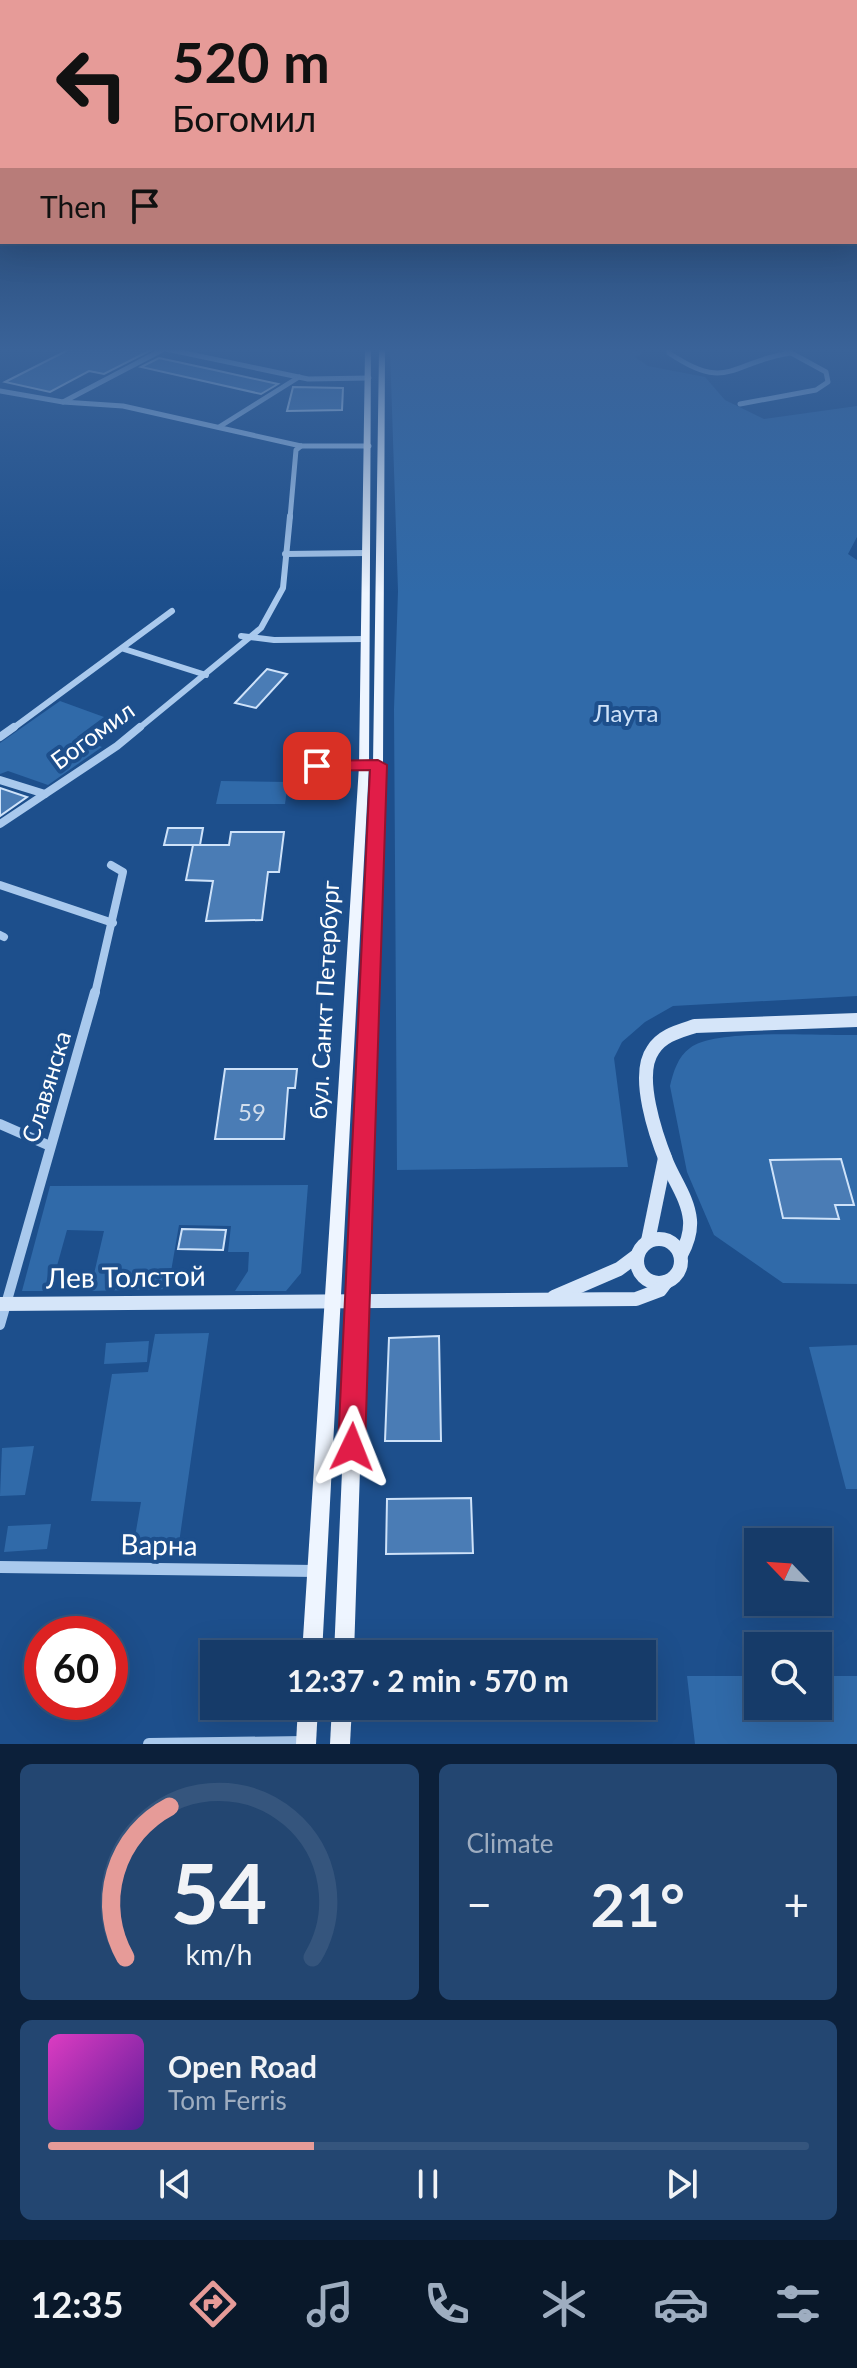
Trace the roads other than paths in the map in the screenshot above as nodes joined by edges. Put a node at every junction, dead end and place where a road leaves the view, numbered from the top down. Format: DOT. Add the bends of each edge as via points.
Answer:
graph roads {
  1 [pos="234,430"];
  2 [pos="369,430"];
  3 [pos="380,430"];
  4 [pos="301,446"];
  5 [pos="369,446"];
  6 [pos="367,553"];
  7 [pos="285,554"];
  8 [pos="172,611"];
  9 [pos="241,636"];
  10 [pos="250,638"];
  11 [pos="366,639"];
  12 [pos="124,649"];
  13 [pos="206,675"];
  14 [pos="0,737"];
  15 [pos="371,765"];
  16 [pos="317,766"];
  17 [pos="0,780"];
  18 [pos="45,794"];
  19 [pos="0,824"];
  20 [pos="111,865"];
  21 [pos="0,885"];
  22 [pos="113,923"];
  23 [pos="857,1020"];
  24 [pos="0,1124"];
  25 [pos="50,1146"];
  26 [pos="665,1158"];
  27 [pos="648,1241"];
  28 [pos="681,1255"];
  29 [pos="635,1257"];
  30 [pos="666,1282"];
  31 [pos="550,1298"];
  32 [pos="357,1301"];
  33 [pos="334,1302"];
  34 [pos="3,1304"];
  35 [pos="0,1325"];
  36 [pos="0,1567"];
  37 [pos="317,1571"];
  38 [pos="313,1640"];
  39 [pos="345,1640"];
  40 [pos="307,1720"];
  41 [pos="341,1720"];
  42 [pos="306,1743"];
  43 [pos="149,1744"];
  44 [pos="340,1744"];
  1 -- 4 [label="street"];
  2 -- 5 [label="main road, бул. Санкт Петербург"];
  3 -- 15 [label="main road, бул. Санкт Петербург"];
  4 -- 5 [label="street"];
  4 -- 7 [label="street, Богомил" via="296,450"];
  5 -- 6 [label="main road, бул. Санкт Петербург"];
  6 -- 7 [label="street"];
  6 -- 11 [label="main road, бул. Санкт Петербург"];
  7 -- 10 [label="street, Богомил" via="283,588"];
  8 -- 12 [label="street"];
  9 -- 10 [label="street"];
  10 -- 11 [label="street"];
  10 -- 13 [label="street, Богомил"];
  11 -- 15 [label="main road, бул. Санкт Петербург"];
  12 -- 13 [label="street"];
  12 -- 14 [label="street"];
  13 -- 18 [label="street, Богомил" via="117,746"];
  15 -- 16 [label="street"];
  15 -- 32 [label="main road, бул. Санкт Петербург"];
  15 -- 33 [label="main road, бул. Санкт Петербург"];
  17 -- 18 [label="street"];
  18 -- 19 [label="street, Богомил"];
  20 -- 22 [label="street, Славянска" via="123,872"];
  21 -- 22 [label="street"];
  22 -- 25 [label="street, Славянска"];
  23 -- 26 [label="street" via="695,1026 664,1038 645,1062 644,1080"];
  24 -- 25 [label="street"];
  25 -- 34 [label="street, Славянска"];
  26 -- 27 [label="street"];
  26 -- 28 [label="street" via="690,1215"];
  27 -- 28 [label="street" via="667,1242"];
  27 -- 29 [label="street"];
  28 -- 30 [label="street" via="680,1274"];
  29 -- 30 [label="street" via="644,1276"];
  29 -- 31 [label="street"];
  30 -- 31 [label="street, Лев Толстой" via="660,1290 636,1299"];
  31 -- 32 [label="street, Лев Толстой"];
  32 -- 33 [label="street, Лев Толстой"];
  32 -- 39 [label="main road, бул. Санкт Петербург"];
  33 -- 34 [label="street, Лев Толстой"];
  33 -- 37 [label="main road, бул. Санкт Петербург"];
  34 -- 35 [label="street, Славянска"];
  36 -- 37 [label="street, Варна"];
  37 -- 38 [label="main road, бул. Санкт Петербург"];
  40 -- 42 [label="main road"];
  41 -- 44 [label="main road"];
  42 -- 43 [label="street"];
}
